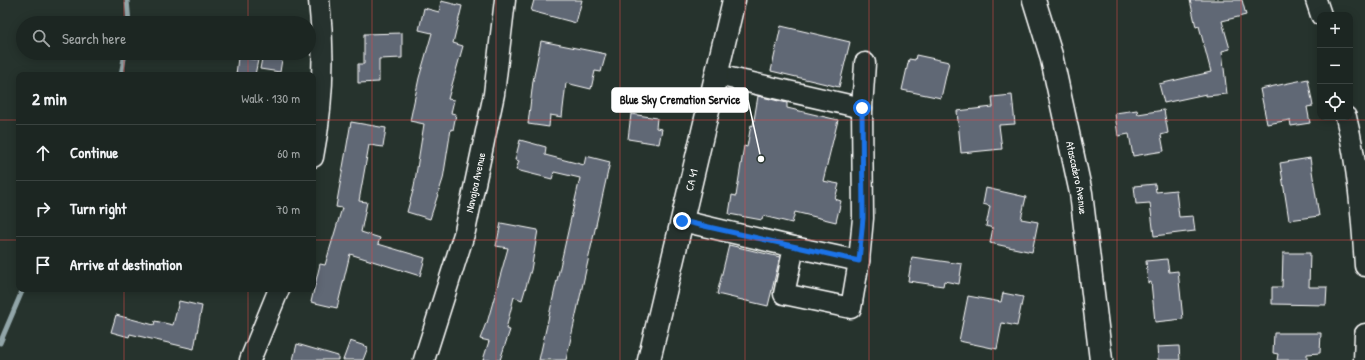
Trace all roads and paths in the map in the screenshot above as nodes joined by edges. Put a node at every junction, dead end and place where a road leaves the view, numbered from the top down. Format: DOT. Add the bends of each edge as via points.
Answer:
graph roads {
  1 [pos="319,0"];
  2 [pos="504,0"];
  3 [pos="734,0"];
  4 [pos="1034,0"];
  5 [pos="1316,0"];
  6 [pos="1320,12"];
  7 [pos="866,63"];
  8 [pos="717,75"];
  9 [pos="862,108"];
  10 [pos="1347,120"];
  11 [pos="316,141"];
  12 [pos="682,221"];
  13 [pos="794,247"];
  14 [pos="859,261"];
  15 [pos="1365,266"];
  16 [pos="279,292"];
  17 [pos="1365,334"];
  18 [pos="250,360"];
  19 [pos="424,360"];
  20 [pos="649,360"];
  21 [pos="1101,360"];
  22 [pos="1364,360"];
  1 -- 11 [label="street" via="322,32 321,83"];
  2 -- 19 [label="street, Navajoa Avenue" via="494,94 465,231"];
  3 -- 8 [label="main road, CA 41 / CA 41"];
  4 -- 21 [label="main road, Atascadero Avenue" via="1051,55 1081,193"];
  5 -- 6 [label="street"];
  7 -- 9 [label="street"];
  8 -- 9 [label="street"];
  8 -- 12 [label="main road, CA 41 / CA 41"];
  9 -- 14 [label="street" via="863,218"];
  10 -- 15 [label="street" via="1353,155"];
  12 -- 13 [label="street"];
  12 -- 20 [label="main road, CA 41 / CA 41"];
  13 -- 14 [label="street"];
  13 -- 14 [label="street" via="784,294 851,308"];
  16 -- 18 [label="street"];
  17 -- 22 [label="street"];
}
